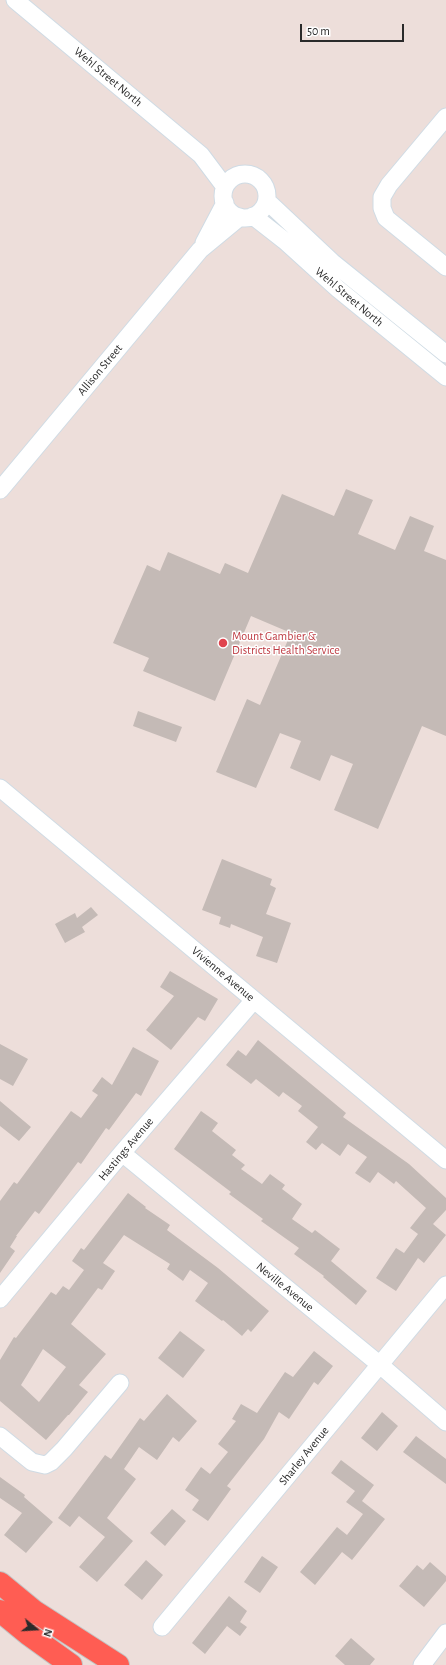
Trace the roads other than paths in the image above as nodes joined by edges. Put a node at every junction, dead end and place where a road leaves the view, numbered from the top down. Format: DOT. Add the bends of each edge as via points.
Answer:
graph roads {
  1 [pos="16,0"];
  2 [pos="446,117"];
  3 [pos="200,155"];
  4 [pos="242,174"];
  5 [pos="225,195"];
  6 [pos="267,201"];
  7 [pos="247,217"];
  8 [pos="200,250"];
  9 [pos="446,267"];
  10 [pos="446,354"];
  11 [pos="446,377"];
  12 [pos="0,490"];
  13 [pos="0,788"];
  14 [pos="254,1000"];
  15 [pos="122,1153"];
  16 [pos="446,1160"];
  17 [pos="446,1285"];
  18 [pos="0,1299"];
  19 [pos="379,1364"];
  20 [pos="120,1383"];
  21 [pos="446,1422"];
  22 [pos="0,1436"];
  23 [pos="0,1583"];
  24 [pos="0,1611"];
  25 [pos="162,1627"];
  26 [pos="446,1633"];
  27 [pos="71,1665"];
  28 [pos="118,1665"];
  29 [pos="422,1665"];
  1 -- 3 [label="street, Wehl Street North"];
  2 -- 9 [label="street" via="389,185 382,197 382,208 386,218"];
  3 -- 4 [label="street, Wehl Street North"];
  3 -- 5 [label="street, Wehl Street North"];
  4 -- 5 [label="street" via="230,181"];
  4 -- 6 [label="street" via="260,179 267,193"];
  5 -- 7 [label="street" via="233,214"];
  5 -- 8 [label="street, Allison Street"];
  6 -- 7 [label="street" via="262,210"];
  6 -- 10 [label="street, Wehl Street North" via="332,262"];
  7 -- 8 [label="street, Allison Street"];
  7 -- 11 [label="street, Wehl Street North" via="285,241 338,289"];
  8 -- 12 [label="street, Allison Street"];
  13 -- 14 [label="street, Vivienne Avenue"];
  14 -- 15 [label="street, Hastings Avenue"];
  14 -- 16 [label="street, Vivienne Avenue"];
  15 -- 18 [label="street, Hastings Avenue"];
  15 -- 19 [label="street, Neville Avenue"];
  17 -- 19 [label="street, Sharley Avenue"];
  19 -- 21 [label="street, Neville Avenue"];
  19 -- 25 [label="street, Sharley Avenue"];
  20 -- 22 [label="street" via="64,1450 45,1465 32,1462"];
  23 -- 28 [label="highway" via="34,1611"];
  24 -- 27 [label="highway"];
  26 -- 29 [label="street"];
}
